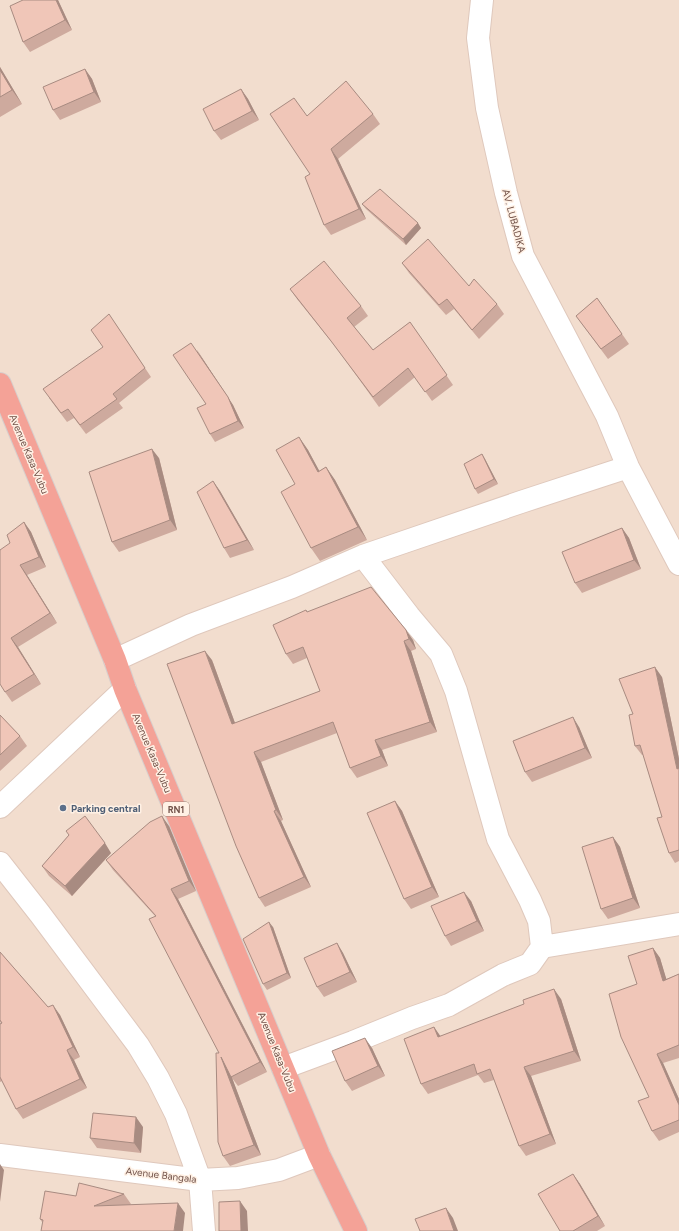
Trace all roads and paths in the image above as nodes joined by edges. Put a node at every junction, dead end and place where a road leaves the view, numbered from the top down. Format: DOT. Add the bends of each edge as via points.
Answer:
graph roads {
  1 [pos="482,0"];
  2 [pos="0,384"];
  3 [pos="628,467"];
  4 [pos="364,556"];
  5 [pos="679,564"];
  6 [pos="115,660"];
  7 [pos="125,689"];
  8 [pos="0,807"];
  9 [pos="0,863"];
  10 [pos="679,924"];
  11 [pos="542,947"];
  12 [pos="283,1068"];
  13 [pos="0,1155"];
  14 [pos="319,1155"];
  15 [pos="200,1180"];
  16 [pos="204,1231"];
  17 [pos="356,1231"];
  1 -- 3 [label="street, AV. LUBADIKA" via="478,38 487,108 523,256 607,416"];
  2 -- 6 [label="highway, Avenue Kasa-Vubu / RN1"];
  3 -- 4 [label="street"];
  3 -- 5 [label="street, AV. LUBADIKA"];
  4 -- 6 [label="street" via="292,587 191,624"];
  4 -- 11 [label="street" via="440,654 456,691 498,839 539,921"];
  6 -- 7 [label="highway, Avenue Kasa-Vubu / RN1"];
  7 -- 8 [label="street"];
  7 -- 12 [label="highway, Avenue Kasa-Vubu / RN1"];
  9 -- 15 [label="street" via="138,1045 176,1114"];
  10 -- 11 [label="street"];
  11 -- 12 [label="street" via="530,964 503,975 449,1005"];
  12 -- 14 [label="highway, Avenue Kasa-Vubu / RN1"];
  13 -- 15 [label="street, Avenue Bangala"];
  14 -- 15 [label="street, Avenue Bangala" via="279,1170 238,1178"];
  14 -- 17 [label="highway, Avenue Kasa-Vubu / RN1"];
  15 -- 16 [label="street"];
}
